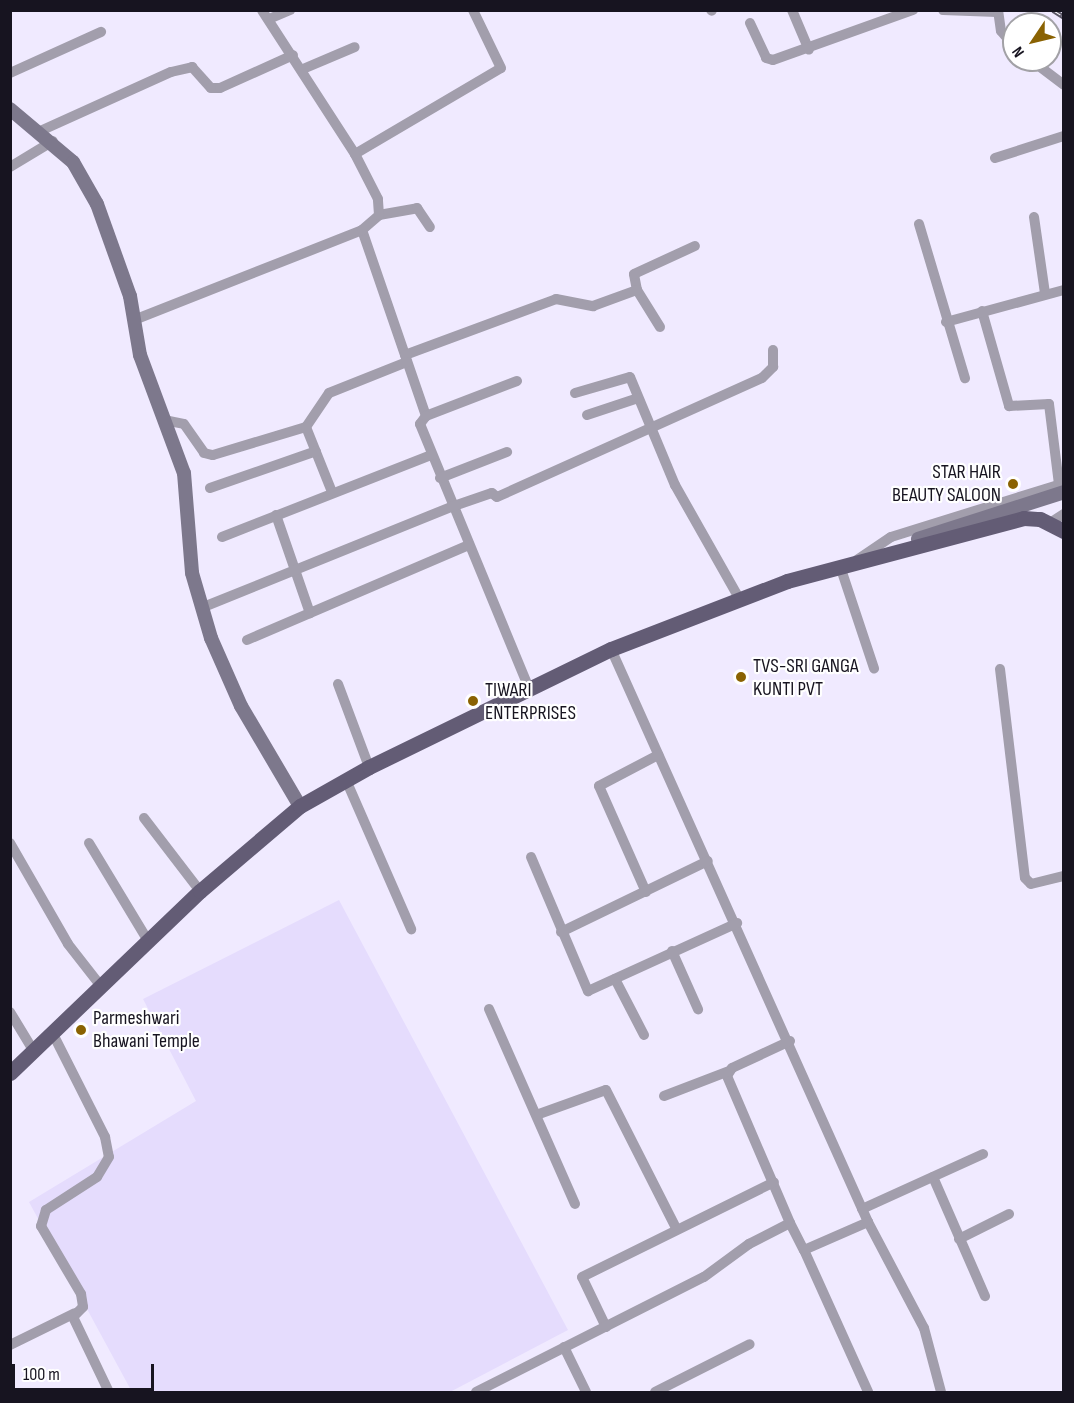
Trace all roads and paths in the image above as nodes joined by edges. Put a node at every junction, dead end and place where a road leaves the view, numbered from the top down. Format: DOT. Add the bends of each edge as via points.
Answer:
graph roads {
  1 [pos="290,10"];
  2 [pos="473,10"];
  3 [pos="792,10"];
  4 [pos="913,10"];
  5 [pos="943,10"];
  6 [pos="998,11"];
  7 [pos="265,15"];
  8 [pos="750,23"];
  9 [pos="101,32"];
  10 [pos="1002,32"];
  11 [pos="355,47"];
  12 [pos="809,50"];
  13 [pos="293,55"];
  14 [pos="303,69"];
  15 [pos="1047,72"];
  16 [pos="10,73"];
  17 [pos="1064,85"];
  18 [pos="10,109"];
  19 [pos="38,132"];
  20 [pos="1064,136"];
  21 [pos="53,141"];
  22 [pos="355,154"];
  23 [pos="995,158"];
  24 [pos="10,167"];
  25 [pos="379,215"];
  26 [pos="1034,217"];
  27 [pos="919,224"];
  28 [pos="430,227"];
  29 [pos="362,230"];
  30 [pos="695,246"];
  31 [pos="637,290"];
  32 [pos="1064,290"];
  33 [pos="1045,294"];
  34 [pos="982,311"];
  35 [pos="134,320"];
  36 [pos="946,322"];
  37 [pos="660,327"];
  38 [pos="773,350"];
  39 [pos="406,358"];
  40 [pos="965,378"];
  41 [pos="517,381"];
  42 [pos="575,393"];
  43 [pos="638,398"];
  44 [pos="587,415"];
  45 [pos="426,416"];
  46 [pos="164,420"];
  47 [pos="306,427"];
  48 [pos="650,429"];
  49 [pos="316,451"];
  50 [pos="507,452"];
  51 [pos="431,454"];
  52 [pos="440,478"];
  53 [pos="1062,486"];
  54 [pos="210,488"];
  55 [pos="332,492"];
  56 [pos="451,507"];
  57 [pos="1064,514"];
  58 [pos="276,515"];
  59 [pos="1057,527"];
  60 [pos="222,537"];
  61 [pos="469,545"];
  62 [pos="857,560"];
  63 [pos="840,566"];
  64 [pos="293,570"];
  65 [pos="739,598"];
  66 [pos="201,608"];
  67 [pos="310,613"];
  68 [pos="247,640"];
  69 [pos="611,649"];
  70 [pos="874,668"];
  71 [pos="1000,669"];
  72 [pos="338,684"];
  73 [pos="530,691"];
  74 [pos="658,754"];
  75 [pos="369,767"];
  76 [pos="346,780"];
  77 [pos="300,806"];
  78 [pos="144,818"];
  79 [pos="10,843"];
  80 [pos="89,843"];
  81 [pos="531,857"];
  82 [pos="708,861"];
  83 [pos="1064,876"];
  84 [pos="200,891"];
  85 [pos="646,892"];
  86 [pos="736,923"];
  87 [pos="411,929"];
  88 [pos="561,932"];
  89 [pos="147,939"];
  90 [pos="672,951"];
  91 [pos="615,979"];
  92 [pos="100,985"];
  93 [pos="489,1009"];
  94 [pos="698,1009"];
  95 [pos="10,1012"];
  96 [pos="51,1032"];
  97 [pos="644,1035"];
  98 [pos="790,1041"];
  99 [pos="33,1050"];
  100 [pos="729,1071"];
  101 [pos="10,1072"];
  102 [pos="664,1096"];
  103 [pos="539,1114"];
  104 [pos="983,1154"];
  105 [pos="933,1177"];
  106 [pos="774,1182"];
  107 [pos="575,1204"];
  108 [pos="862,1209"];
  109 [pos="1009,1214"];
  110 [pos="868,1222"];
  111 [pos="790,1223"];
  112 [pos="676,1228"];
  113 [pos="959,1239"];
  114 [pos="804,1250"];
  115 [pos="985,1296"];
  116 [pos="75,1313"];
  117 [pos="606,1327"];
  118 [pos="750,1344"];
  119 [pos="10,1345"];
  120 [pos="564,1347"];
  121 [pos="109,1392"];
  122 [pos="476,1392"];
  123 [pos="586,1392"];
  124 [pos="655,1392"];
  125 [pos="868,1392"];
  126 [pos="940,1392"];
  1 -- 7 [label="street"];
  2 -- 22 [label="street" via="501,68"];
  3 -- 12 [label="street"];
  4 -- 12 [label="street"];
  5 -- 6 [label="street"];
  6 -- 10 [label="street"];
  7 -- 13 [label="street"];
  8 -- 12 [label="street" via="768,59"];
  9 -- 16 [label="street"];
  11 -- 14 [label="street"];
  13 -- 14 [label="street"];
  13 -- 19 [label="street" via="220,88 211,88 192,67 171,72"];
  14 -- 22 [label="street"];
  15 -- 17 [label="street"];
  18 -- 19 [label="street"];
  19 -- 21 [label="street"];
  20 -- 23 [label="street"];
  21 -- 24 [label="street"];
  21 -- 35 [label="street" via="73,162 97,204"];
  22 -- 25 [label="street" via="378,199"];
  25 -- 28 [label="street" via="417,208"];
  25 -- 29 [label="street"];
  26 -- 33 [label="street"];
  27 -- 36 [label="street"];
  29 -- 35 [label="street"];
  29 -- 39 [label="street" via="389,296"];
  30 -- 31 [label="street" via="636,272"];
  31 -- 37 [label="street"];
  31 -- 39 [label="street" via="593,306 556,299"];
  32 -- 33 [label="street"];
  33 -- 34 [label="street"];
  34 -- 36 [label="street"];
  34 -- 53 [label="street" via="1010,406 1049,404"];
  35 -- 46 [label="street"];
  36 -- 40 [label="street"];
  38 -- 48 [label="street" via="773,368 762,378"];
  39 -- 45 [label="street"];
  39 -- 47 [label="street" via="329,393"];
  41 -- 45 [label="street"];
  42 -- 43 [label="street" via="630,377"];
  43 -- 44 [label="street"];
  43 -- 48 [label="street"];
  45 -- 51 [label="street" via="420,424"];
  46 -- 47 [label="street" via="184,424 208,455"];
  46 -- 66 [label="street" via="189,496 188,544"];
  47 -- 49 [label="street"];
  48 -- 56 [label="street" via="497,497 492,493"];
  48 -- 65 [label="street" via="692,518"];
  49 -- 54 [label="street"];
  49 -- 55 [label="street"];
  50 -- 52 [label="street"];
  51 -- 52 [label="street"];
  51 -- 55 [label="street"];
  52 -- 56 [label="street"];
  53 -- 62 [label="street"];
  55 -- 58 [label="street"];
  56 -- 61 [label="street"];
  56 -- 64 [label="street"];
  57 -- 59 [label="street"];
  58 -- 60 [label="street"];
  58 -- 64 [label="street"];
  59 -- 62 [label="main road" via="1024,518 892,557"];
  61 -- 67 [label="street"];
  61 -- 73 [label="street"];
  62 -- 63 [label="main road"];
  63 -- 65 [label="main road"];
  63 -- 70 [label="street"];
  64 -- 66 [label="street"];
  64 -- 67 [label="street"];
  65 -- 69 [label="main road"];
  66 -- 77 [label="street" via="226,676"];
  67 -- 68 [label="street"];
  69 -- 73 [label="main road"];
  69 -- 74 [label="street"];
  71 -- 83 [label="street" via="1025,878 1031,884"];
  72 -- 75 [label="street"];
  73 -- 75 [label="main road"];
  74 -- 82 [label="street"];
  74 -- 85 [label="street" via="599,786"];
  75 -- 76 [label="main road"];
  76 -- 77 [label="main road"];
  76 -- 87 [label="street"];
  77 -- 84 [label="main road"];
  78 -- 84 [label="street"];
  79 -- 92 [label="street" via="68,944"];
  80 -- 89 [label="street"];
  81 -- 88 [label="street"];
  82 -- 85 [label="street"];
  82 -- 86 [label="street"];
  84 -- 89 [label="main road"];
  85 -- 88 [label="street"];
  86 -- 90 [label="street"];
  86 -- 98 [label="street"];
  88 -- 91 [label="street" via="586,990"];
  89 -- 92 [label="main road"];
  90 -- 91 [label="street"];
  90 -- 94 [label="street"];
  91 -- 97 [label="street"];
  92 -- 96 [label="main road"];
  93 -- 103 [label="street"];
  95 -- 99 [label="street"];
  96 -- 99 [label="main road"];
  96 -- 116 [label="street" via="109,1148 103,1172 52,1205 41,1220 84,1299"];
  98 -- 100 [label="street"];
  98 -- 108 [label="street"];
  99 -- 101 [label="main road"];
  100 -- 102 [label="street"];
  100 -- 106 [label="street"];
  103 -- 107 [label="street"];
  103 -- 112 [label="street" via="606,1090"];
  104 -- 105 [label="street"];
  105 -- 108 [label="street"];
  105 -- 113 [label="street"];
  106 -- 111 [label="street"];
  106 -- 112 [label="street"];
  108 -- 110 [label="street"];
  109 -- 113 [label="street"];
  110 -- 114 [label="street"];
  110 -- 126 [label="street" via="924,1328"];
  111 -- 114 [label="street"];
  111 -- 117 [label="street" via="749,1244 704,1277"];
  112 -- 117 [label="street" via="580,1279"];
  113 -- 115 [label="street"];
  114 -- 125 [label="street"];
  116 -- 119 [label="street"];
  116 -- 121 [label="street"];
  117 -- 120 [label="street"];
  118 -- 124 [label="street"];
  120 -- 122 [label="street"];
  120 -- 123 [label="street"];
}
